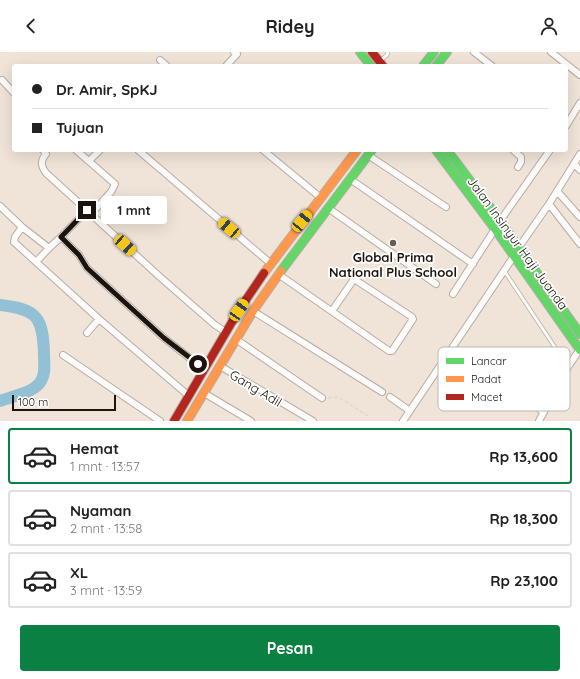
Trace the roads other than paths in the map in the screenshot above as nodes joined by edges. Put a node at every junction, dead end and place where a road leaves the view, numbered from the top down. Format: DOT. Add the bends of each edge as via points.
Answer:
graph roads {
  1 [pos="234,52"];
  2 [pos="360,52"];
  3 [pos="372,52"];
  4 [pos="388,52"];
  5 [pos="434,52"];
  6 [pos="447,52"];
  7 [pos="474,52"];
  8 [pos="551,52"];
  9 [pos="160,60"];
  10 [pos="165,64"];
  11 [pos="228,64"];
  12 [pos="369,64"];
  13 [pos="381,64"];
  14 [pos="425,64"];
  15 [pos="438,64"];
  16 [pos="489,64"];
  17 [pos="566,64"];
  18 [pos="568,65"];
  19 [pos="580,75"];
  20 [pos="2,80"];
  21 [pos="12,91"];
  22 [pos="580,103"];
  23 [pos="568,122"];
  24 [pos="44,152"];
  25 [pos="78,152"];
  26 [pos="98,152"];
  27 [pos="140,152"];
  28 [pos="265,152"];
  29 [pos="356,152"];
  30 [pos="437,152"];
  31 [pos="448,152"];
  32 [pos="515,152"];
  33 [pos="549,152"];
  34 [pos="370,153"];
  35 [pos="580,154"];
  36 [pos="89,161"];
  37 [pos="574,164"];
  38 [pos="518,167"];
  39 [pos="580,170"];
  40 [pos="350,179"];
  41 [pos="557,191"];
  42 [pos="321,198"];
  43 [pos="549,204"];
  44 [pos="0,206"];
  45 [pos="446,207"];
  46 [pos="328,208"];
  47 [pos="89,212"];
  48 [pos="580,216"];
  49 [pos="500,221"];
  50 [pos="22,227"];
  51 [pos="495,229"];
  52 [pos="61,237"];
  53 [pos="580,244"];
  54 [pos="519,247"];
  55 [pos="49,248"];
  56 [pos="514,256"];
  57 [pos="36,262"];
  58 [pos="270,263"];
  59 [pos="473,264"];
  60 [pos="504,271"];
  61 [pos="278,274"];
  62 [pos="436,284"];
  63 [pos="453,294"];
  64 [pos="253,311"];
  65 [pos="332,311"];
  66 [pos="99,319"];
  67 [pos="226,332"];
  68 [pos="580,332"];
  69 [pos="87,333"];
  70 [pos="236,340"];
  71 [pos="453,347"];
  72 [pos="555,347"];
  73 [pos="580,350"];
  74 [pos="63,355"];
  75 [pos="570,363"];
  76 [pos="220,366"];
  77 [pos="438,369"];
  78 [pos="205,370"];
  79 [pos="382,392"];
  80 [pos="204,393"];
  81 [pos="189,396"];
  82 [pos="390,397"];
  83 [pos="322,398"];
  84 [pos="410,411"];
  85 [pos="540,411"];
  86 [pos="543,413"];
  87 [pos="177,420"];
  88 [pos="160,421"];
  89 [pos="187,421"];
  90 [pos="251,421"];
  91 [pos="313,421"];
  92 [pos="403,421"];
  93 [pos="539,421"];
  1 -- 11 [label="street" via="237,54"];
  2 -- 12 [label="main road"];
  3 -- 13 [label="main road"];
  4 -- 13 [label="lane"];
  5 -- 14 [label="main road"];
  6 -- 15 [label="main road"];
  7 -- 16 [label="street"];
  8 -- 17 [label="street"];
  9 -- 10 [label="street"];
  18 -- 19 [label="street"];
  20 -- 21 [label="street"];
  22 -- 23 [label="street"];
  24 -- 47 [label="street" via="42,168"];
  25 -- 36 [label="street"];
  26 -- 36 [label="street"];
  27 -- 58 [label="street"];
  28 -- 42 [label="street"];
  29 -- 42 [label="main road"];
  30 -- 51 [label="main road, Jalan Insinyur Haji Juanda"];
  31 -- 49 [label="main road, Jalan Insinyur Haji Juanda"];
  32 -- 38 [label="street" via="521,157"];
  33 -- 49 [label="street"];
  34 -- 40 [label="main road"];
  34 -- 45 [label="street"];
  35 -- 37 [label="street"];
  36 -- 47 [label="street" via="115,184 111,192"];
  37 -- 39 [label="street"];
  37 -- 41 [label="street"];
  40 -- 46 [label="main road"];
  40 -- 59 [label="street"];
  41 -- 43 [label="street"];
  41 -- 48 [label="street"];
  42 -- 58 [label="main road"];
  43 -- 53 [label="street"];
  43 -- 54 [label="street"];
  44 -- 50 [label="street"];
  46 -- 61 [label="main road"];
  46 -- 62 [label="street"];
  47 -- 52 [label="street"];
  47 -- 67 [label="street" via="165,282"];
  49 -- 54 [label="main road, Jalan Insinyur Haji Juanda"];
  50 -- 55 [label="street"];
  50 -- 57 [label="street" via="14,242"];
  51 -- 56 [label="main road, Jalan Insinyur Haji Juanda"];
  51 -- 59 [label="street"];
  52 -- 55 [label="street"];
  52 -- 78 [label="street" via="79,255 87,268 168,341"];
  54 -- 68 [label="main road, Jalan Insinyur Haji Juanda"];
  55 -- 57 [label="street"];
  56 -- 60 [label="street"];
  56 -- 73 [label="main road, Jalan Insinyur Haji Juanda"];
  57 -- 66 [label="street"];
  58 -- 67 [label="main road"];
  59 -- 63 [label="street"];
  60 -- 71 [label="street"];
  60 -- 72 [label="lane"];
  61 -- 64 [label="main road"];
  61 -- 65 [label="street"];
  64 -- 70 [label="main road"];
  64 -- 79 [label="street"];
  65 -- 65 [label="street" via="354,279 413,319 391,351"];
  66 -- 69 [label="street"];
  66 -- 81 [label="street"];
  67 -- 78 [label="main road"];
  70 -- 76 [label="main road"];
  70 -- 83 [label="street"];
  73 -- 75 [label="street"];
  74 -- 88 [label="street"];
  76 -- 80 [label="main road"];
  76 -- 91 [label="street, Gang Adil"];
  77 -- 84 [label="street"];
  78 -- 81 [label="main road"];
  80 -- 89 [label="main road"];
  80 -- 90 [label="street"];
  81 -- 87 [label="main road"];
  82 -- 84 [label="street"];
  84 -- 92 [label="street"];
  85 -- 86 [label="lane"];
  86 -- 93 [label="street"];
}
